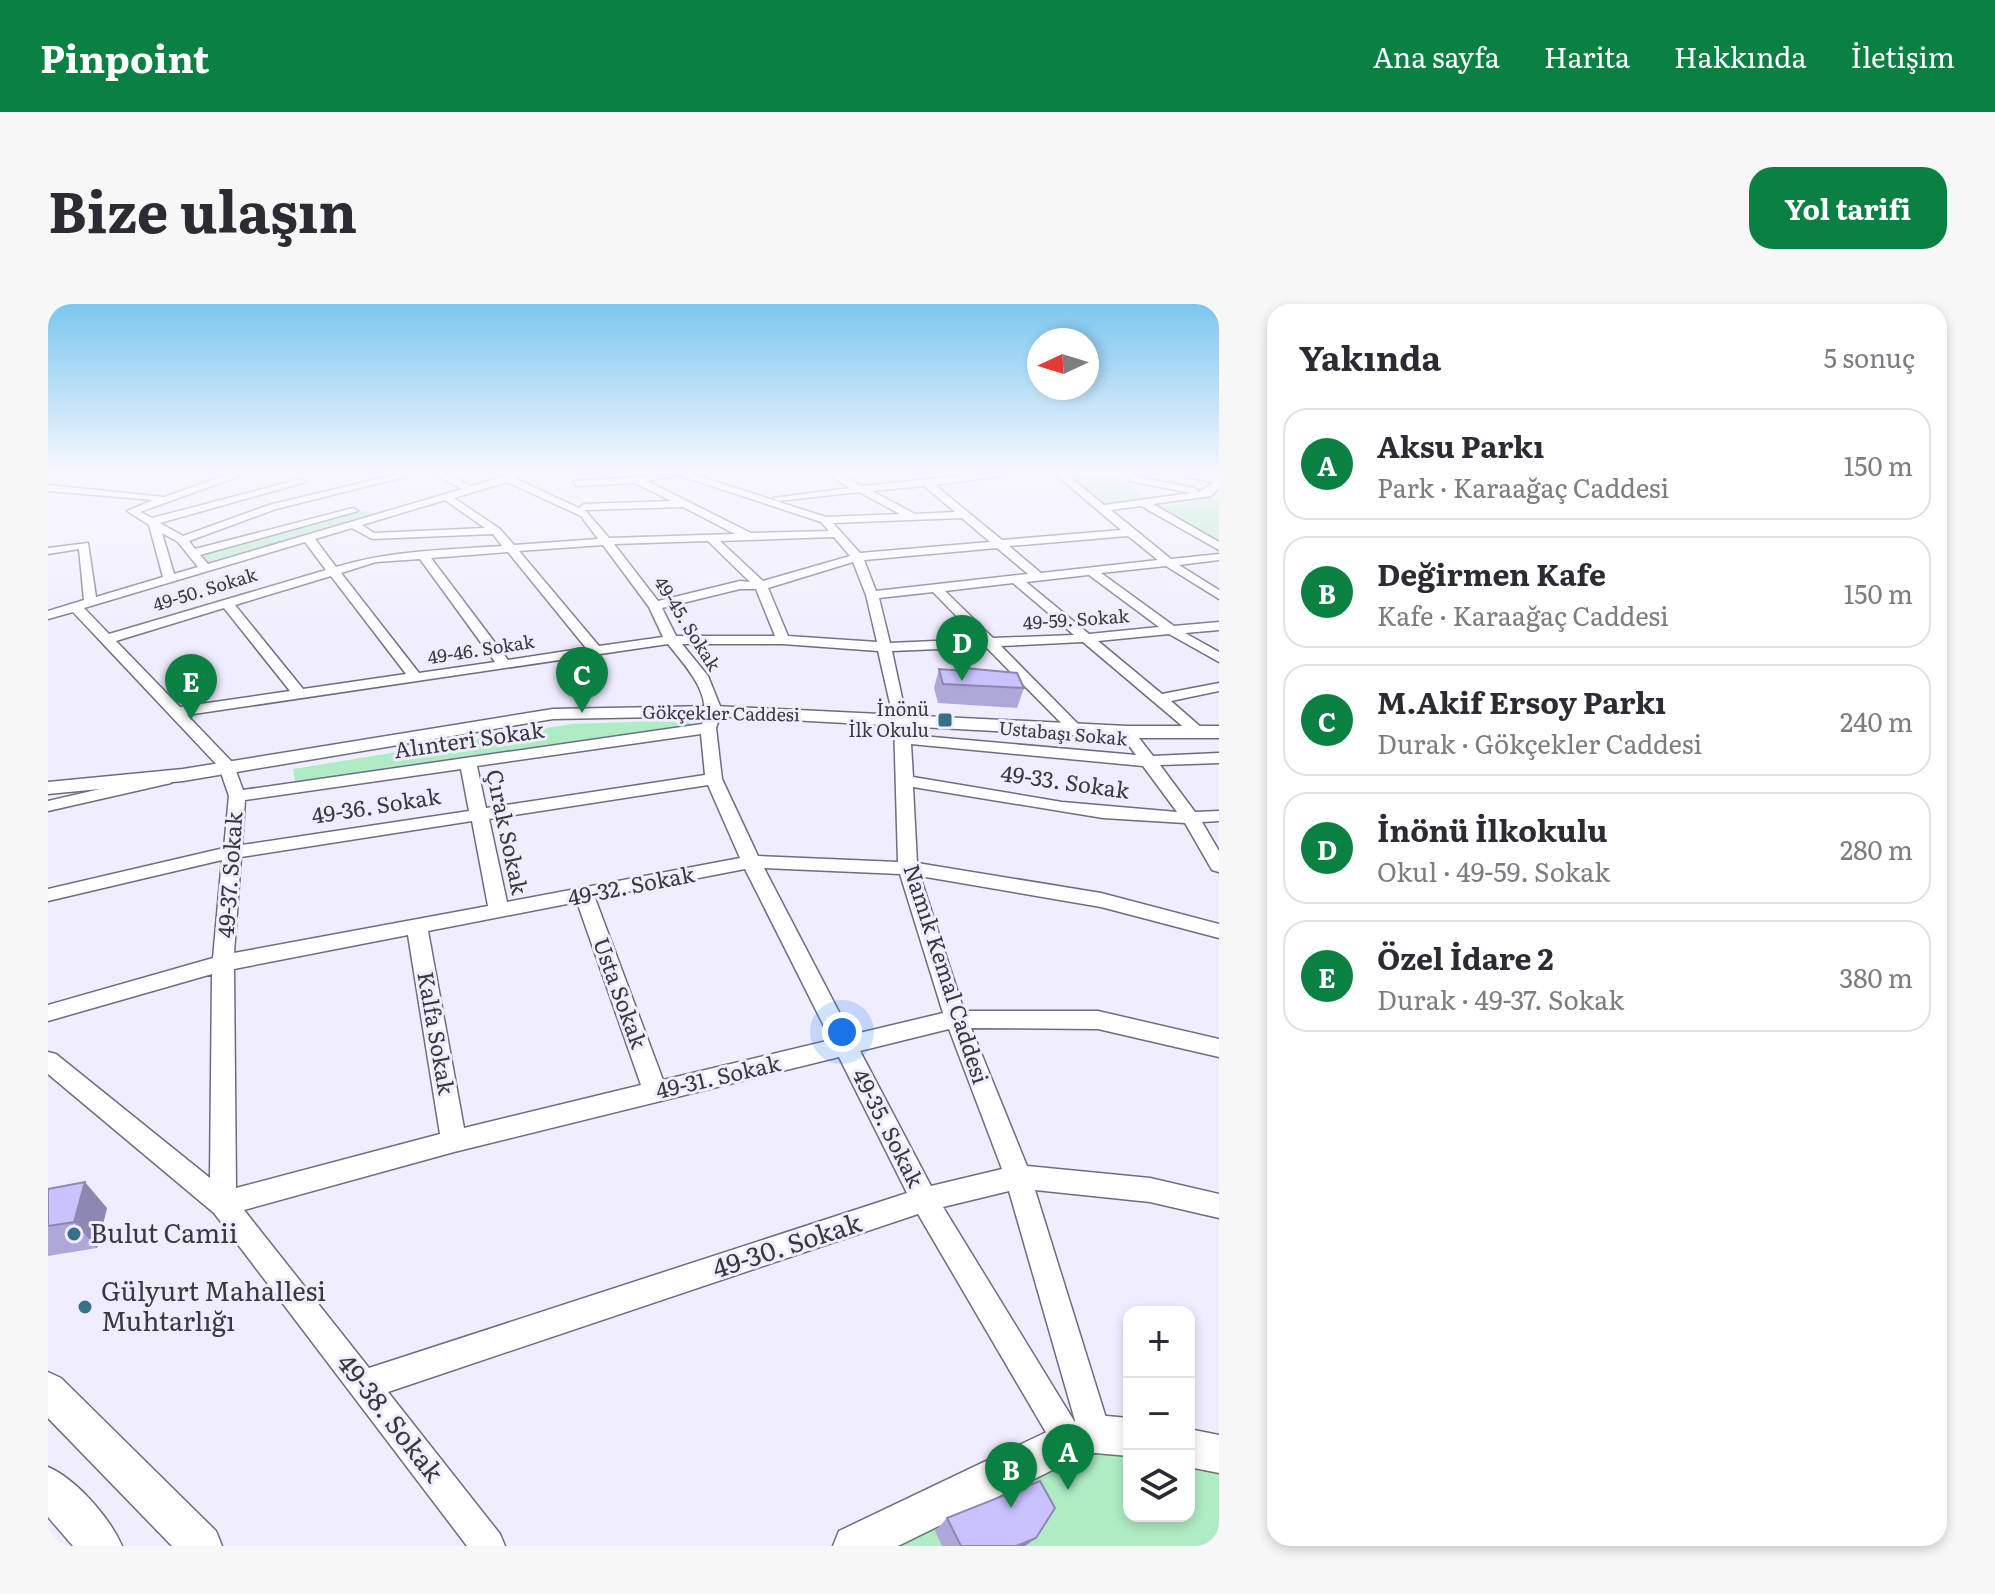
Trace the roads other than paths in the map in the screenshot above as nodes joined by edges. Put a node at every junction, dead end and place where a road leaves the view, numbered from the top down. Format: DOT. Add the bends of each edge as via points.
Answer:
graph roads {
  1 [pos="156,532"];
  2 [pos="170,532"];
  3 [pos="200,532"];
  4 [pos="274,532"];
  5 [pos="330,532"];
  6 [pos="366,532"];
  7 [pos="472,532"];
  8 [pos="497,532"];
  9 [pos="601,532"];
  10 [pos="740,532"];
  11 [pos="986,532"];
  12 [pos="1132,532"];
  13 [pos="1193,532"];
  14 [pos="837,534"];
  15 [pos="748,536"];
  16 [pos="308,538"];
  17 [pos="711,538"];
  18 [pos="182,540"];
  19 [pos="609,541"];
  20 [pos="1003,546"];
  21 [pos="510,547"];
  22 [pos="1219,547"];
  23 [pos="48,551"];
  24 [pos="194,553"];
  25 [pos="421,553"];
  26 [pos="857,557"];
  27 [pos="1219,557"];
  28 [pos="1171,565"];
  29 [pos="205,568"];
  30 [pos="330,571"];
  31 [pos="1093,573"];
  32 [pos="1040,578"];
  33 [pos="169,579"];
  34 [pos="1017,580"];
  35 [pos="761,586"];
  36 [pos="937,589"];
  37 [pos="872,595"];
  38 [pos="1219,595"];
  39 [pos="227,603"];
  40 [pos="84,605"];
  41 [pos="655,606"];
  42 [pos="48,615"];
  43 [pos="1219,626"];
  44 [pos="1172,631"];
  45 [pos="1086,638"];
  46 [pos="108,639"];
  47 [pos="671,640"];
  48 [pos="783,640"];
  49 [pos="993,644"];
  50 [pos="886,647"];
  51 [pos="595,650"];
  52 [pos="1219,658"];
  53 [pos="504,664"];
  54 [pos="416,678"];
  55 [pos="1219,687"];
  56 [pos="300,695"];
  57 [pos="1161,699"];
  58 [pos="178,712"];
  59 [pos="711,720"];
  60 [pos="1075,729"];
  61 [pos="903,730"];
  62 [pos="1127,732"];
  63 [pos="1198,732"];
  64 [pos="1219,732"];
  65 [pos="1219,758"];
  66 [pos="1146,761"];
  67 [pos="468,762"];
  68 [pos="227,766"];
  69 [pos="183,775"];
  70 [pos="48,776"];
  71 [pos="714,779"];
  72 [pos="906,781"];
  73 [pos="48,788"];
  74 [pos="237,796"];
  75 [pos="48,806"];
  76 [pos="479,815"];
  77 [pos="1219,816"];
  78 [pos="1191,819"];
  79 [pos="233,852"];
  80 [pos="751,862"];
  81 [pos="1219,866"];
  82 [pos="908,868"];
  83 [pos="48,895"];
  84 [pos="585,896"];
  85 [pos="499,911"];
  86 [pos="417,926"];
  87 [pos="1219,931"];
  88 [pos="223,963"];
  89 [pos="48,1013"];
  90 [pos="956,1019"];
  91 [pos="848,1047"];
  92 [pos="1219,1048"];
  93 [pos="48,1061"];
  94 [pos="655,1090"];
  95 [pos="454,1141"];
  96 [pos="1018,1177"];
  97 [pos="924,1200"];
  98 [pos="223,1204"];
  99 [pos="1219,1206"];
  100 [pos="365,1385"];
  101 [pos="48,1391"];
  102 [pos="1098,1438"];
  103 [pos="1195,1449"];
  104 [pos="1219,1454"];
  105 [pos="48,1487"];
  106 [pos="101,1546"];
  107 [pos="201,1546"];
  108 [pos="488,1546"];
  109 [pos="854,1546"];
  1 -- 33 [label="street"];
  2 -- 18 [label="street"];
  3 -- 18 [label="street"];
  4 -- 24 [label="street"];
  5 -- 16 [label="street"];
  6 -- 7 [label="street" via="372,536"];
  8 -- 21 [label="street"];
  9 -- 19 [label="street, 49-45. Sokak"];
  10 -- 15 [label="street"];
  11 -- 20 [label="street"];
  12 -- 20 [label="street"];
  12 -- 28 [label="street"];
  13 -- 22 [label="street"];
  14 -- 15 [label="street, 49-50. Sokak"];
  14 -- 26 [label="street, Namık Kemal Caddesi"];
  15 -- 17 [label="street, 49-50. Sokak"];
  16 -- 29 [label="street"];
  16 -- 30 [label="street"];
  17 -- 19 [label="street, 49-50. Sokak"];
  17 -- 35 [label="street"];
  18 -- 24 [label="street"];
  19 -- 21 [label="street, 49-50. Sokak"];
  19 -- 41 [label="street, 49-45. Sokak"];
  20 -- 26 [label="street"];
  20 -- 32 [label="street"];
  21 -- 25 [label="street, 49-50. Sokak"];
  21 -- 51 [label="street"];
  23 -- 40 [label="street" via="84,545"];
  24 -- 29 [label="street"];
  25 -- 30 [label="street, 49-50. Sokak"];
  25 -- 53 [label="street"];
  26 -- 35 [label="street"];
  26 -- 37 [label="street, Namık Kemal Caddesi"];
  27 -- 28 [label="street"];
  28 -- 31 [label="street"];
  28 -- 38 [label="street"];
  29 -- 33 [label="street"];
  30 -- 39 [label="street, 49-50. Sokak"];
  30 -- 54 [label="street"];
  31 -- 32 [label="street"];
  31 -- 44 [label="street"];
  32 -- 34 [label="street"];
  33 -- 40 [label="street"];
  34 -- 36 [label="street"];
  34 -- 45 [label="street"];
  35 -- 41 [label="street" via="740,585"];
  35 -- 48 [label="street"];
  36 -- 37 [label="street"];
  36 -- 49 [label="street"];
  37 -- 50 [label="street, Namık Kemal Caddesi"];
  39 -- 46 [label="street, 49-50. Sokak"];
  39 -- 56 [label="street"];
  40 -- 42 [label="street"];
  40 -- 46 [label="street, 49-37. Sokak"];
  41 -- 47 [label="street, 49-45. Sokak"];
  43 -- 44 [label="street, 49-59. Sokak"];
  44 -- 45 [label="street, 49-59. Sokak"];
  44 -- 52 [label="street"];
  45 -- 49 [label="street, 49-59. Sokak"];
  45 -- 57 [label="street"];
  46 -- 58 [label="street, 49-37. Sokak"];
  47 -- 48 [label="street, 49-46. Sokak"];
  47 -- 51 [label="street, 49-46. Sokak"];
  47 -- 59 [label="street, 49-45. Sokak" via="701,676"];
  48 -- 50 [label="street, 49-46. Sokak"];
  49 -- 50 [label="street, 49-59. Sokak"];
  49 -- 60 [label="street"];
  50 -- 61 [label="street, Namık Kemal Caddesi"];
  51 -- 53 [label="street, 49-46. Sokak"];
  53 -- 54 [label="street, 49-46. Sokak"];
  54 -- 56 [label="street, 49-46. Sokak"];
  55 -- 57 [label="street"];
  56 -- 58 [label="street, 49-46. Sokak"];
  57 -- 63 [label="street"];
  58 -- 68 [label="street, 49-37. Sokak"];
  59 -- 61 [label="main road, Gökçekler Caddesi"];
  59 -- 67 [label="street, Alınteri Sokak"];
  59 -- 68 [label="main road, Gökçekler Caddesi" via="553,714"];
  59 -- 71 [label="street, 49-35. Sokak"];
  60 -- 61 [label="main road, Gökçekler Caddesi"];
  60 -- 62 [label="main road, Gökçekler Caddesi"];
  61 -- 66 [label="street, Ustabaşı Sokak"];
  61 -- 72 [label="street, Namık Kemal Caddesi"];
  62 -- 63 [label="main road, Gökçekler Caddesi"];
  62 -- 66 [label="street"];
  63 -- 64 [label="main road, Gökçekler Caddesi"];
  65 -- 66 [label="street, Ustabaşı Sokak"];
  66 -- 78 [label="street"];
  67 -- 74 [label="street, Alınteri Sokak"];
  67 -- 76 [label="street, Çırak Sokak"];
  68 -- 69 [label="main road, Gökçekler Caddesi"];
  68 -- 70 [label="main road, Gökçekler Caddesi" via="183,762"];
  68 -- 74 [label="street, 49-37. Sokak"];
  69 -- 73 [label="main road, Gökçekler Caddesi"];
  69 -- 75 [label="street"];
  71 -- 76 [label="street, 49-36. Sokak"];
  71 -- 80 [label="street, 49-35. Sokak"];
  72 -- 78 [label="street, 49-33. Sokak" via="1074,808"];
  72 -- 82 [label="street, Namık Kemal Caddesi"];
  74 -- 79 [label="street, 49-37. Sokak"];
  76 -- 79 [label="street, 49-36. Sokak"];
  76 -- 85 [label="street, Çırak Sokak"];
  77 -- 78 [label="street, 49-33. Sokak"];
  78 -- 81 [label="street"];
  79 -- 83 [label="street, 49-36. Sokak"];
  79 -- 88 [label="street, 49-37. Sokak"];
  80 -- 82 [label="street, 49-32. Sokak"];
  80 -- 84 [label="street, 49-32. Sokak"];
  80 -- 91 [label="street, 49-35. Sokak"];
  82 -- 87 [label="street, 49-32. Sokak" via="1101,900"];
  82 -- 90 [label="street, Namık Kemal Caddesi"];
  84 -- 85 [label="street, 49-32. Sokak"];
  84 -- 94 [label="street, Usta Sokak"];
  85 -- 86 [label="street, 49-32. Sokak"];
  86 -- 88 [label="street, 49-32. Sokak"];
  86 -- 95 [label="street, Kalfa Sokak"];
  88 -- 89 [label="street, 49-32. Sokak"];
  88 -- 98 [label="street, 49-37. Sokak"];
  90 -- 91 [label="street, 49-31. Sokak"];
  90 -- 92 [label="street, 49-31. Sokak" via="1098,1020"];
  90 -- 96 [label="street, Namık Kemal Caddesi"];
  91 -- 94 [label="street, 49-31. Sokak"];
  91 -- 97 [label="street, 49-35. Sokak"];
  93 -- 98 [label="street, 49-38. Sokak"];
  94 -- 95 [label="street, 49-31. Sokak"];
  95 -- 98 [label="street, 49-31. Sokak"];
  96 -- 97 [label="street, 49-30. Sokak"];
  96 -- 99 [label="street, 49-30. Sokak" via="1150,1190"];
  96 -- 102 [label="street, Namık Kemal Caddesi"];
  97 -- 100 [label="street, 49-30. Sokak"];
  97 -- 102 [label="street, 49-35. Sokak"];
  98 -- 100 [label="street, 49-38. Sokak"];
  100 -- 108 [label="street, 49-38. Sokak"];
  101 -- 107 [label="main road"];
  102 -- 109 [label="main road"];
  103 -- 104 [label="main road"];
  105 -- 106 [label="main road"];
}
